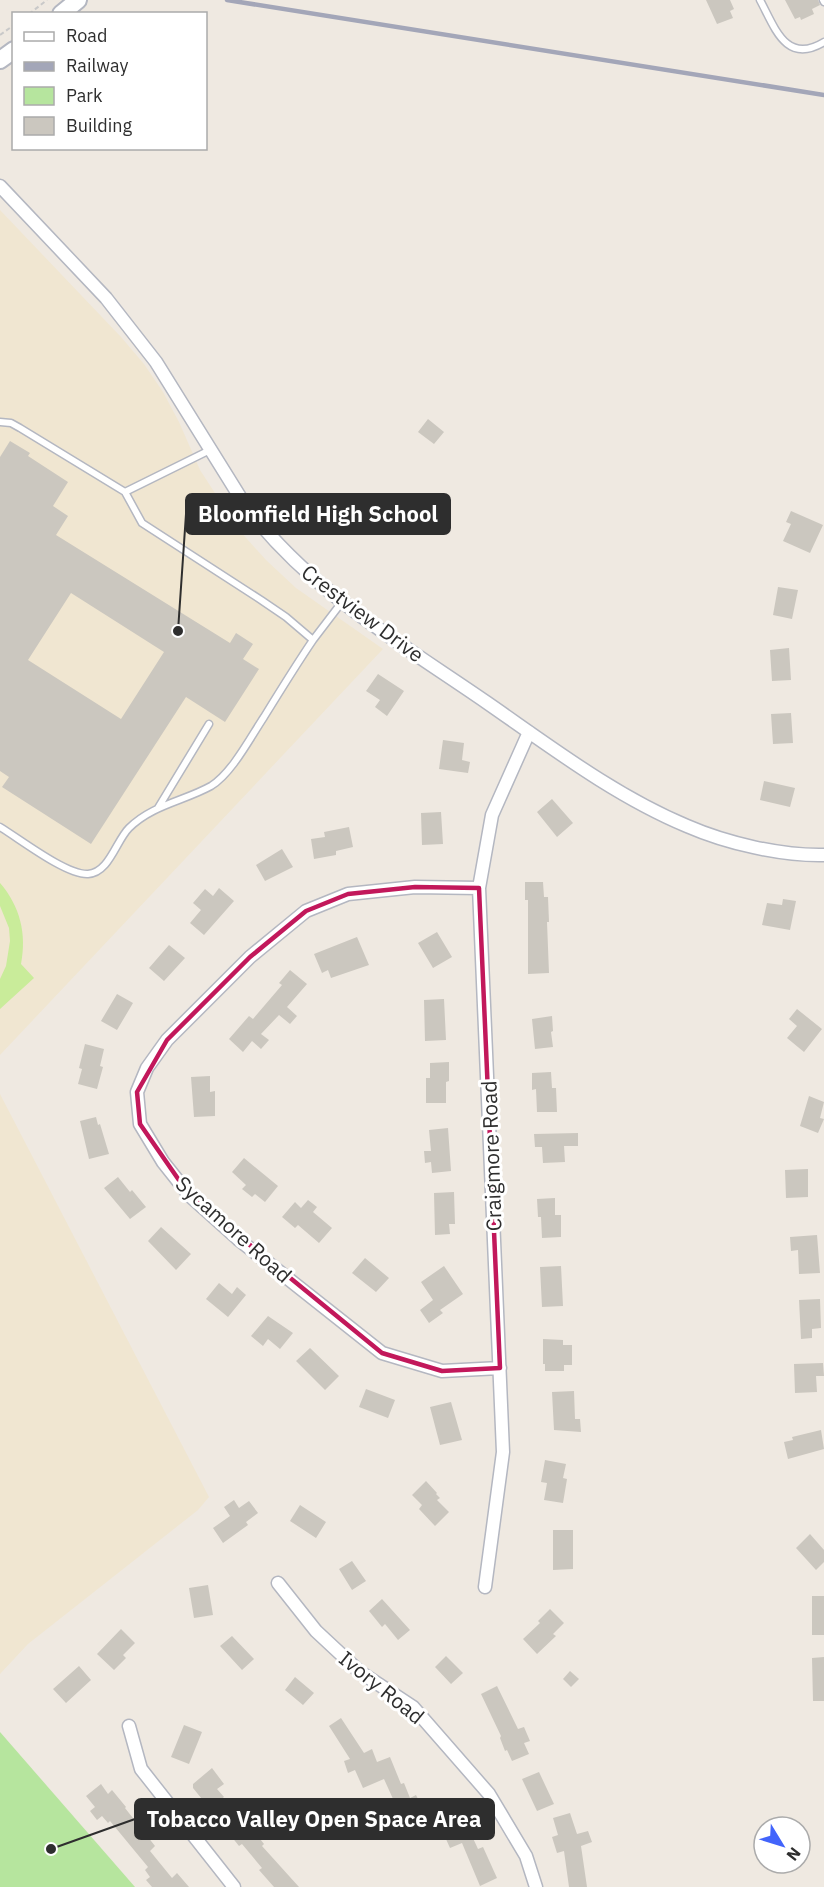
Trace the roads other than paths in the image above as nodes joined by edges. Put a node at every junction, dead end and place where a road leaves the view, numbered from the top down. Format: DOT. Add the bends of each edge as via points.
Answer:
graph roads {
  1 [pos="78,0"];
  2 [pos="760,0"];
  3 [pos="63,12"];
  4 [pos="824,42"];
  5 [pos="0,186"];
  6 [pos="0,422"];
  7 [pos="210,450"];
  8 [pos="124,492"];
  9 [pos="342,602"];
  10 [pos="313,640"];
  11 [pos="209,724"];
  12 [pos="529,732"];
  13 [pos="158,808"];
  14 [pos="0,827"];
  15 [pos="824,855"];
  16 [pos="479,888"];
  17 [pos="500,1368"];
  18 [pos="278,1583"];
  19 [pos="485,1587"];
  20 [pos="129,1726"];
  21 [pos="234,1887"];
  22 [pos="536,1887"];
  1 -- 3 [label="main road"];
  2 -- 4 [label="lane" via="781,38 790,46 804,50"];
  5 -- 7 [label="street, Crestview Drive" via="106,298 156,362"];
  6 -- 8 [label="lane" via="20,428"];
  7 -- 8 [label="lane"];
  7 -- 9 [label="street, Crestview Drive" via="262,527 282,550"];
  8 -- 10 [label="lane" via="142,523 286,617"];
  9 -- 10 [label="lane"];
  9 -- 12 [label="street, Crestview Drive"];
  10 -- 13 [label="lane" via="237,759 212,785"];
  11 -- 13 [label="lane"];
  12 -- 15 [label="street, Crestview Drive" via="628,797 687,826 734,842"];
  12 -- 16 [label="street, Craigmore Road" via="492,815"];
  13 -- 14 [label="lane" via="130,827 102,868 87,874 66,868"];
  16 -- 17 [label="street, Craigmore Road"];
  16 -- 17 [label="street, Sycamore Road" via="415,887 348,894 306,911 250,957 167,1040 147,1068 137,1092 140,1124 190,1196 382,1353 442,1371"];
  17 -- 19 [label="street, Craigmore Road" via="503,1452"];
  18 -- 22 [label="street, Ivory Road" via="323,1638 360,1672 413,1707 489,1794 526,1856"];
  20 -- 21 [label="street" via="141,1768"];
}
